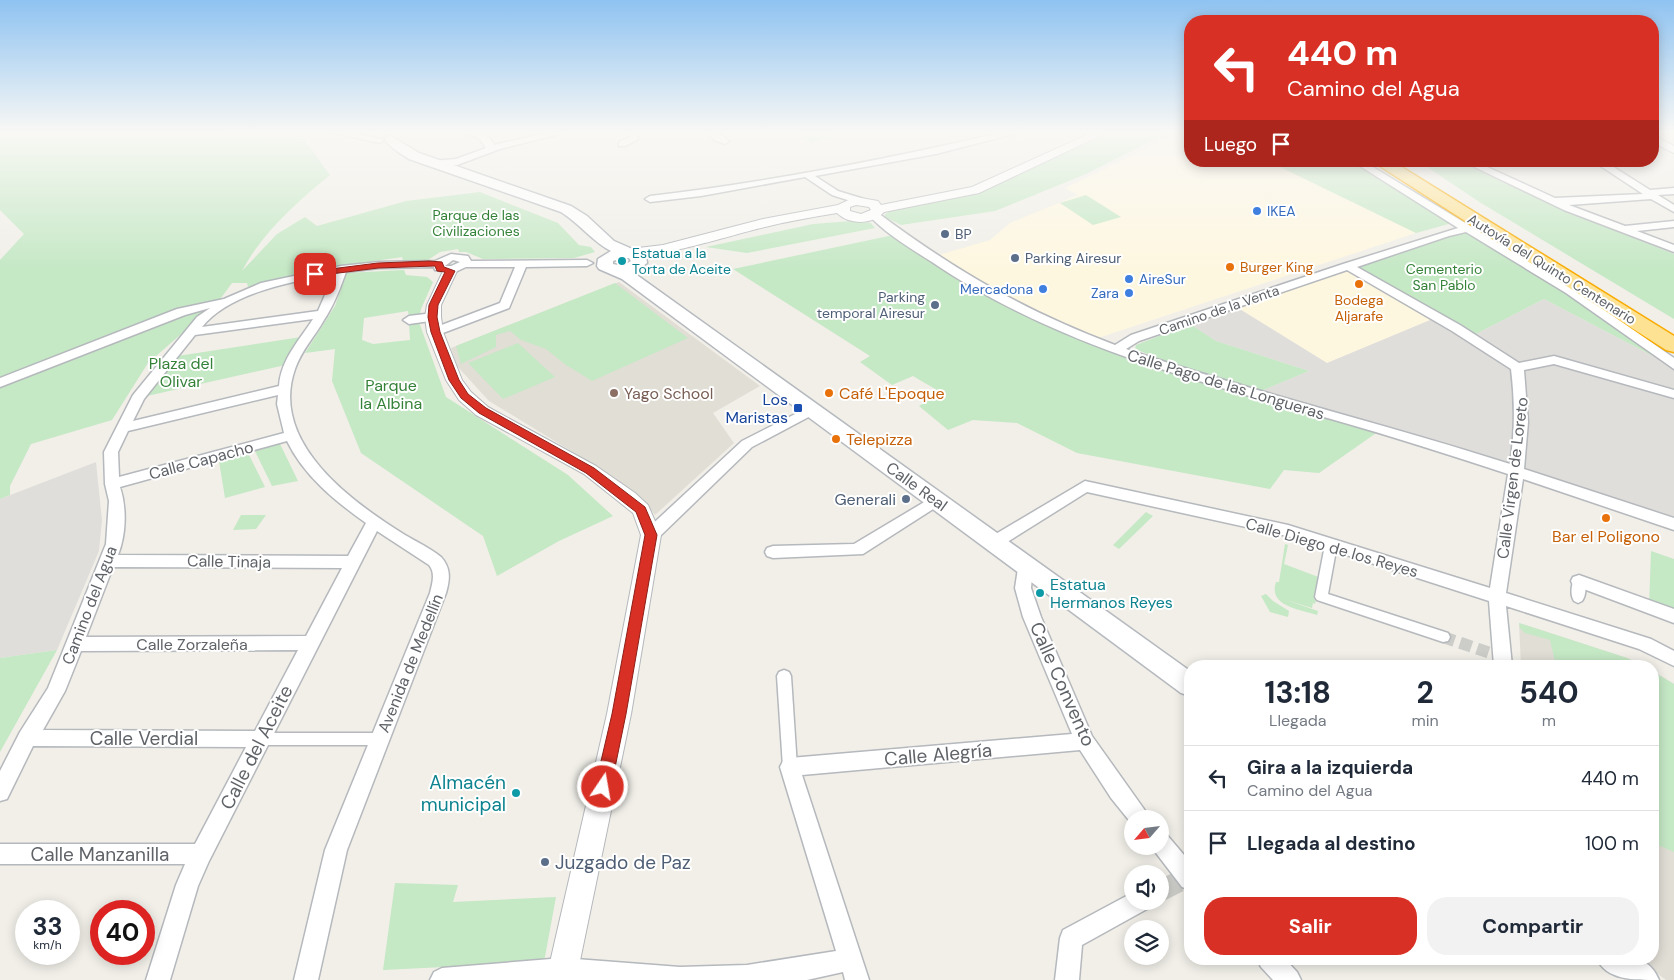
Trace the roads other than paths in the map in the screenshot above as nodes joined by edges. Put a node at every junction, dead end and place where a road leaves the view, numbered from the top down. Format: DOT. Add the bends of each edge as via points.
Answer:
graph roads {
  1 [pos="466,178"];
  2 [pos="477,178"];
  3 [pos="785,178"];
  4 [pos="812,178"];
  5 [pos="985,178"];
  6 [pos="1004,178"];
  7 [pos="1383,178"];
  8 [pos="1401,178"];
  9 [pos="1406,178"];
  10 [pos="1427,178"];
  11 [pos="1502,178"];
  12 [pos="1625,178"];
  13 [pos="1630,178"];
  14 [pos="1674,191"];
  15 [pos="835,193"];
  16 [pos="1653,194"];
  17 [pos="1437,197"];
  18 [pos="650,199"];
  19 [pos="1674,204"];
  20 [pos="1570,205"];
  21 [pos="870,207"];
  22 [pos="1674,209"];
  23 [pos="845,210"];
  24 [pos="1674,224"];
  25 [pos="1467,229"];
  26 [pos="1622,230"];
  27 [pos="1674,249"];
  28 [pos="633,259"];
  29 [pos="522,264"];
  30 [pos="609,264"];
  31 [pos="452,266"];
  32 [pos="1347,266"];
  33 [pos="341,269"];
  34 [pos="643,287"];
  35 [pos="230,300"];
  36 [pos="322,314"];
  37 [pos="409,320"];
  38 [pos="434,324"];
  39 [pos="1674,329"];
  40 [pos="192,332"];
  41 [pos="1674,345"];
  42 [pos="1116,350"];
  43 [pos="1674,365"];
  44 [pos="1517,368"];
  45 [pos="0,383"];
  46 [pos="284,389"];
  47 [pos="1673,391"];
  48 [pos="813,409"];
  49 [pos="124,428"];
  50 [pos="290,435"];
  51 [pos="1516,472"];
  52 [pos="112,484"];
  53 [pos="936,500"];
  54 [pos="374,522"];
  55 [pos="1674,524"];
  56 [pos="651,535"];
  57 [pos="995,542"];
  58 [pos="1331,545"];
  59 [pos="773,552"];
  60 [pos="107,561"];
  61 [pos="352,562"];
  62 [pos="1025,566"];
  63 [pos="1579,581"];
  64 [pos="1498,596"];
  65 [pos="1578,598"];
  66 [pos="1674,616"];
  67 [pos="1443,637"];
  68 [pos="310,643"];
  69 [pos="75,644"];
  70 [pos="1674,659"];
  71 [pos="1503,660"];
  72 [pos="784,676"];
  73 [pos="1184,681"];
  74 [pos="27,738"];
  75 [pos="260,739"];
  76 [pos="379,739"];
  77 [pos="1085,741"];
  78 [pos="790,767"];
  79 [pos="0,792"];
  80 [pos="1134,810"];
  81 [pos="1169,853"];
  82 [pos="0,854"];
  83 [pos="201,854"];
  84 [pos="1184,871"];
  85 [pos="1124,909"];
  86 [pos="1275,965"];
  87 [pos="1621,965"];
  88 [pos="854,970"];
  89 [pos="562,975"];
  90 [pos="158,980"];
  91 [pos="306,980"];
  92 [pos="442,980"];
  93 [pos="1067,980"];
  94 [pos="1290,980"];
  95 [pos="1642,980"];
  1 -- 30 [label="main road, Calle Real" via="568,216 595,239"];
  2 -- 28 [label="main road" via="582,218 609,244"];
  3 -- 18 [label="street"];
  4 -- 15 [label="street"];
  5 -- 21 [label="street"];
  6 -- 21 [label="street" via="958,193"];
  7 -- 25 [label="street"];
  8 -- 17 [label="highway"];
  9 -- 17 [label="highway, Autovía del Quinto Centenario"];
  10 -- 39 [label="highway, Autovía del Quinto Centenario"];
  11 -- 20 [label="street"];
  12 -- 16 [label="street"];
  13 -- 16 [label="street"];
  14 -- 16 [label="street"];
  15 -- 21 [label="street"];
  15 -- 23 [label="street"];
  16 -- 19 [label="street"];
  16 -- 20 [label="street"];
  16 -- 22 [label="street"];
  17 -- 41 [label="highway, Autovía del Quinto Centenario"];
  20 -- 26 [label="street"];
  21 -- 23 [label="street"];
  21 -- 23 [label="street" via="859,218"];
  21 -- 42 [label="street, Calle Pago de las Longueras" via="898,234 953,270 1033,316"];
  23 -- 28 [label="street"];
  24 -- 26 [label="street"];
  25 -- 32 [label="street, Camino de la Venta"];
  25 -- 43 [label="street" via="1570,291"];
  26 -- 27 [label="street"];
  28 -- 30 [label="main road"];
  28 -- 34 [label="main road"];
  29 -- 30 [label="street, Camino del Agua"];
  29 -- 31 [label="street, Camino del Agua"];
  29 -- 38 [label="street" via="505,305"];
  30 -- 34 [label="main road, Calle Real"];
  31 -- 33 [label="street, Camino del Agua" via="378,265"];
  31 -- 38 [label="street" via="434,305"];
  32 -- 42 [label="street, Camino de la Venta" via="1135,338"];
  32 -- 44 [label="street" via="1456,328"];
  33 -- 35 [label="street, Camino del Agua" via="290,278"];
  33 -- 36 [label="street, Avenida de Medellín"];
  34 -- 48 [label="main road, Calle Real"];
  35 -- 40 [label="street, Camino del Agua" via="202,320"];
  35 -- 45 [label="street" via="181,312"];
  36 -- 40 [label="street"];
  36 -- 46 [label="street, Avenida de Medellín" via="290,364"];
  37 -- 38 [label="street"];
  38 -- 56 [label="street" via="454,380 465,396 482,411 590,470 628,498 641,510"];
  40 -- 49 [label="street, Camino del Agua" via="138,398"];
  42 -- 51 [label="street, Calle Pago de las Longueras" via="1202,380 1382,429"];
  44 -- 47 [label="street" via="1554,360"];
  44 -- 51 [label="street, Calle Virgen de Loreto" via="1523,392"];
  46 -- 49 [label="street"];
  46 -- 50 [label="street, Avenida de Medellín"];
  48 -- 53 [label="main road, Calle Real"];
  48 -- 56 [label="street" via="747,444"];
  49 -- 52 [label="street, Camino del Agua" via="111,452"];
  50 -- 52 [label="street, Calle Capacho"];
  50 -- 54 [label="street, Avenida de Medellín" via="322,482"];
  51 -- 55 [label="street, Calle Pago de las Longueras"];
  51 -- 64 [label="street, Calle Virgen de Loreto"];
  52 -- 60 [label="street, Camino del Agua" via="117,501 114,544"];
  53 -- 57 [label="main road, Calle Real"];
  53 -- 59 [label="street" via="857,550"];
  54 -- 61 [label="street, Calle del Aceite"];
  54 -- 76 [label="street, Avenida de Medellín" via="438,563 442,576"];
  56 -- 89 [label="street" via="619,714"];
  57 -- 58 [label="street, Calle Diego de los Reyes" via="1084,486 1288,531"];
  57 -- 62 [label="main road, Calle Real"];
  58 -- 64 [label="street, Calle Diego de los Reyes"];
  58 -- 67 [label="street" via="1322,596"];
  60 -- 61 [label="street, Calle Tinaja"];
  60 -- 69 [label="street, Camino del Agua"];
  61 -- 68 [label="street, Calle del Aceite"];
  62 -- 73 [label="main road, Calle Real"];
  62 -- 77 [label="street, Calle Convento" via="1023,588 1032,617"];
  63 -- 65 [label="street"];
  63 -- 66 [label="street"];
  64 -- 70 [label="street, Calle Diego de los Reyes" via="1645,644"];
  64 -- 71 [label="street, Calle Virgen de Loreto"];
  68 -- 69 [label="street, Calle Zorzaleña"];
  68 -- 75 [label="street, Calle del Aceite"];
  69 -- 74 [label="street, Camino del Agua" via="56,692"];
  72 -- 78 [label="street"];
  74 -- 75 [label="street, Calle Verdial"];
  74 -- 79 [label="street, Camino del Agua"];
  75 -- 76 [label="street"];
  75 -- 83 [label="street, Calle del Aceite"];
  76 -- 91 [label="street, Avenida de Medellín" via="336,850"];
  77 -- 78 [label="street, Calle Alegría"];
  77 -- 80 [label="street, Calle Convento"];
  78 -- 88 [label="street"];
  81 -- 84 [label="street"];
  82 -- 83 [label="street, Calle Manzanilla"];
  83 -- 90 [label="street, Calle del Aceite" via="187,885"];
  85 -- 93 [label="street" via="1071,938"];
  86 -- 94 [label="street"];
  87 -- 95 [label="main road"];
  88 -- 89 [label="street" via="817,967 738,977 680,979"];
  89 -- 92 [label="street"];
}
